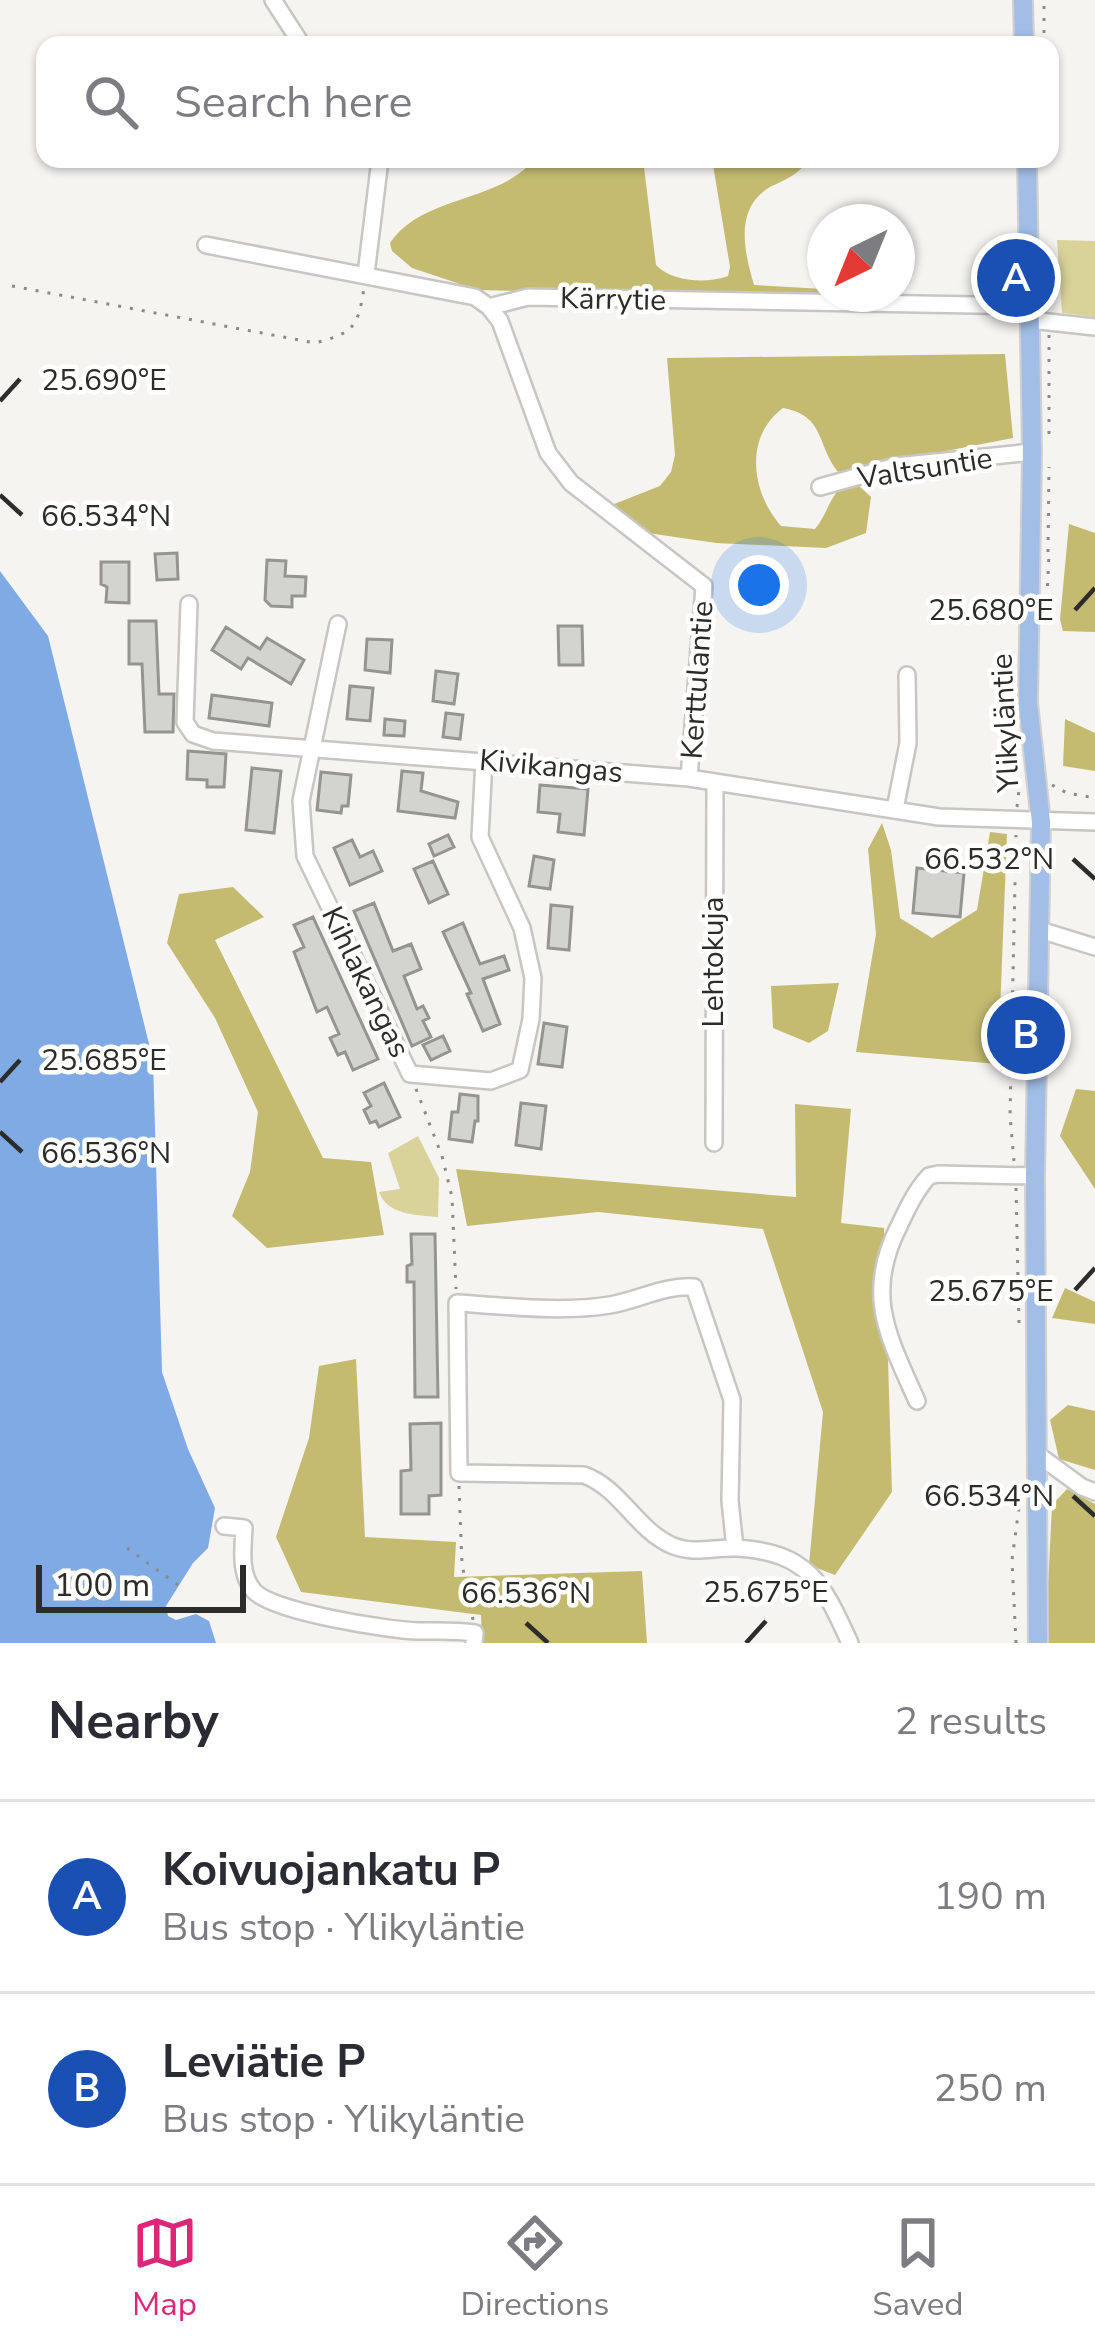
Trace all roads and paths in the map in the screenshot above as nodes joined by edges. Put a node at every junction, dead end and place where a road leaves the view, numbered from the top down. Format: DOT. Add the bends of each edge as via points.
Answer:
graph roads {
  1 [pos="274,0"];
  2 [pos="1023,0"];
  3 [pos="1044,0"];
  4 [pos="296,36"];
  5 [pos="1024,36"];
  6 [pos="1044,36"];
  7 [pos="379,168"];
  8 [pos="1027,168"];
  9 [pos="206,245"];
  10 [pos="367,274"];
  11 [pos="11,286"];
  12 [pos="489,307"];
  13 [pos="1030,313"];
  14 [pos="1095,327"];
  15 [pos="1032,452"];
  16 [pos="820,487"];
  17 [pos="1049,552"];
  18 [pos="1047,597"];
  19 [pos="189,604"];
  20 [pos="338,624"];
  21 [pos="908,675"];
  22 [pos="311,750"];
  23 [pos="484,760"];
  24 [pos="689,778"];
  25 [pos="1047,780"];
  26 [pos="715,782"];
  27 [pos="1095,799"];
  28 [pos="896,809"];
  29 [pos="1041,822"];
  30 [pos="1095,822"];
  31 [pos="1040,930"];
  32 [pos="1095,947"];
  33 [pos="410,1074"];
  34 [pos="714,1143"];
  35 [pos="1035,1176"];
  36 [pos="457,1303"];
  37 [pos="917,1400"];
  38 [pos="1037,1454"];
  39 [pos="459,1473"];
  40 [pos="1095,1492"];
  41 [pos="224,1526"];
  42 [pos="127,1548"];
  43 [pos="735,1548"];
  44 [pos="182,1588"];
  45 [pos="475,1638"];
  46 [pos="850,1643"];
  47 [pos="1038,1643"];
  1 -- 4 [label="street"];
  2 -- 5 [label="main road"];
  3 -- 6 [label="path"];
  7 -- 10 [label="street"];
  8 -- 13 [label="main road, Ylikyläntie"];
  9 -- 10 [label="street, Kärrytie"];
  10 -- 11 [label="path" via="359,319 343,336 315,343"];
  10 -- 12 [label="street, Kärrytie" via="475,296"];
  12 -- 13 [label="street, Kärrytie" via="528,297"];
  12 -- 24 [label="street, Kerttulantie" via="548,453 571,483 704,586"];
  13 -- 14 [label="street, Kärrytie"];
  13 -- 15 [label="main road, Ylikyläntie"];
  15 -- 16 [label="street, Valtsuntie" via="896,466"];
  15 -- 25 [label="main road, Ylikyläntie" via="1028,703"];
  17 -- 18 [label="path"];
  19 -- 22 [label="street, Kivikangas" via="183,701 193,734"];
  20 -- 22 [label="street, Kihlakangas"];
  21 -- 28 [label="street" via="908,743"];
  22 -- 23 [label="street, Kivikangas"];
  22 -- 33 [label="street, Kihlakangas" via="301,801 305,856"];
  23 -- 24 [label="street, Kivikangas"];
  23 -- 33 [label="street, Kihlakangas" via="480,837 523,928 533,978 520,1070 491,1081"];
  24 -- 26 [label="street, Kivikangas"];
  25 -- 27 [label="path"];
  25 -- 29 [label="main road, Ylikyläntie"];
  26 -- 28 [label="street, Kivikangas"];
  26 -- 34 [label="street, Lehtokuja"];
  28 -- 29 [label="street, Kivikangas"];
  29 -- 30 [label="street, Kivikangas"];
  29 -- 31 [label="main road, Ylikyläntie"];
  31 -- 32 [label="street"];
  31 -- 35 [label="main road, Ylikyläntie"];
  33 -- 36 [label="path" via="452,1197"];
  35 -- 37 [label="street" via="938,1174 914,1196 880,1275 882,1309"];
  35 -- 38 [label="main road, Ylikyläntie"];
  36 -- 39 [label="street"];
  36 -- 43 [label="street" via="611,1305 694,1287 732,1400"];
  38 -- 40 [label="street"];
  38 -- 47 [label="main road, Ylikyläntie"];
  39 -- 43 [label="street" via="584,1475 674,1546"];
  39 -- 45 [label="path" via="461,1564"];
  41 -- 45 [label="street" via="244,1528 243,1571 255,1594 300,1612"];
  42 -- 44 [label="path"];
  43 -- 46 [label="street" via="808,1570"];
}
